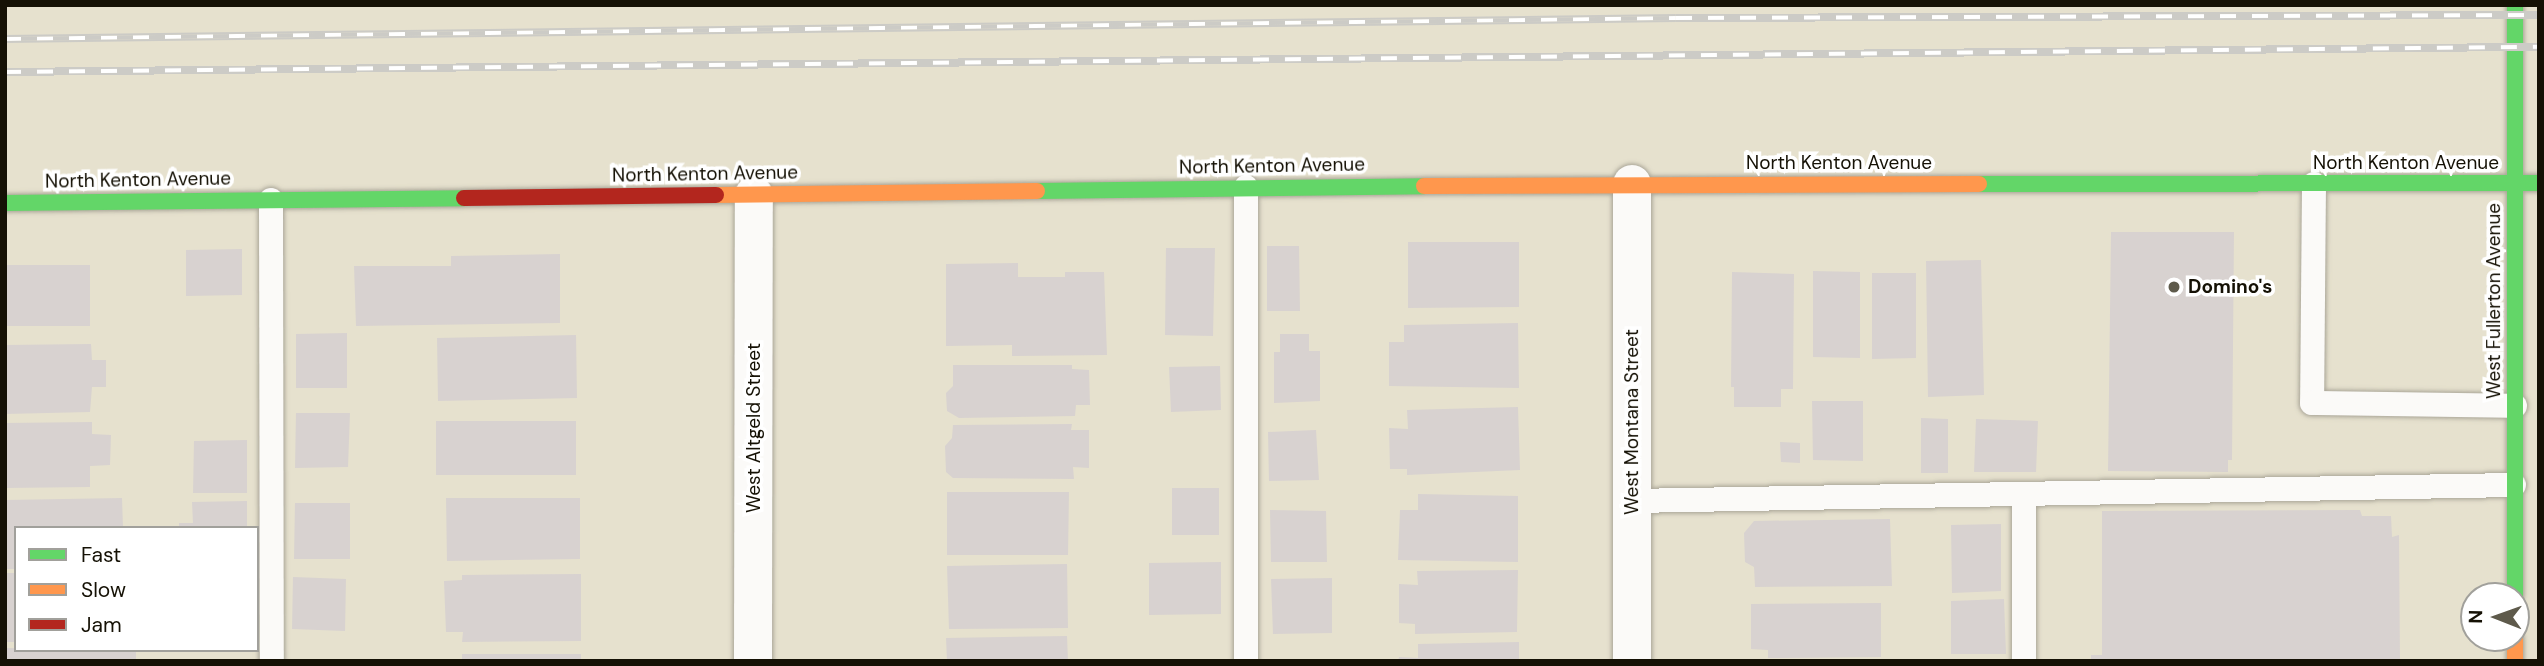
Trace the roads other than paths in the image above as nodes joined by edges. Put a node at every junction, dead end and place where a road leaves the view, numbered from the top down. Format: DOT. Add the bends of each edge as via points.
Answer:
graph roads {
  1 [pos="2515,5"];
  2 [pos="2539,183"];
  3 [pos="1632,184"];
  4 [pos="2314,184"];
  5 [pos="2514,184"];
  6 [pos="1246,187"];
  7 [pos="754,195"];
  8 [pos="271,200"];
  9 [pos="5,203"];
  10 [pos="2515,406"];
  11 [pos="2514,485"];
  12 [pos="2024,494"];
  13 [pos="1632,501"];
  14 [pos="2515,582"];
  15 [pos="272,661"];
  16 [pos="753,661"];
  17 [pos="1246,661"];
  18 [pos="1632,661"];
  19 [pos="2024,661"];
  1 -- 5 [label="street, West Fullerton Avenue"];
  2 -- 5 [label="street, North Kenton Avenue"];
  3 -- 4 [label="street, North Kenton Avenue"];
  3 -- 6 [label="street, North Kenton Avenue"];
  3 -- 13 [label="street, West Montana Street"];
  4 -- 5 [label="street, North Kenton Avenue"];
  4 -- 10 [label="lane" via="2312,403"];
  5 -- 10 [label="street, West Fullerton Avenue"];
  6 -- 7 [label="street, North Kenton Avenue"];
  6 -- 17 [label="lane"];
  7 -- 8 [label="street, North Kenton Avenue"];
  7 -- 16 [label="street, West Altgeld Street"];
  8 -- 9 [label="street, North Kenton Avenue"];
  8 -- 15 [label="lane"];
  10 -- 11 [label="street, West Fullerton Avenue"];
  11 -- 12 [label="lane"];
  11 -- 14 [label="street, West Fullerton Avenue"];
  12 -- 13 [label="lane"];
  12 -- 19 [label="lane"];
  13 -- 18 [label="street, West Montana Street"];
}
